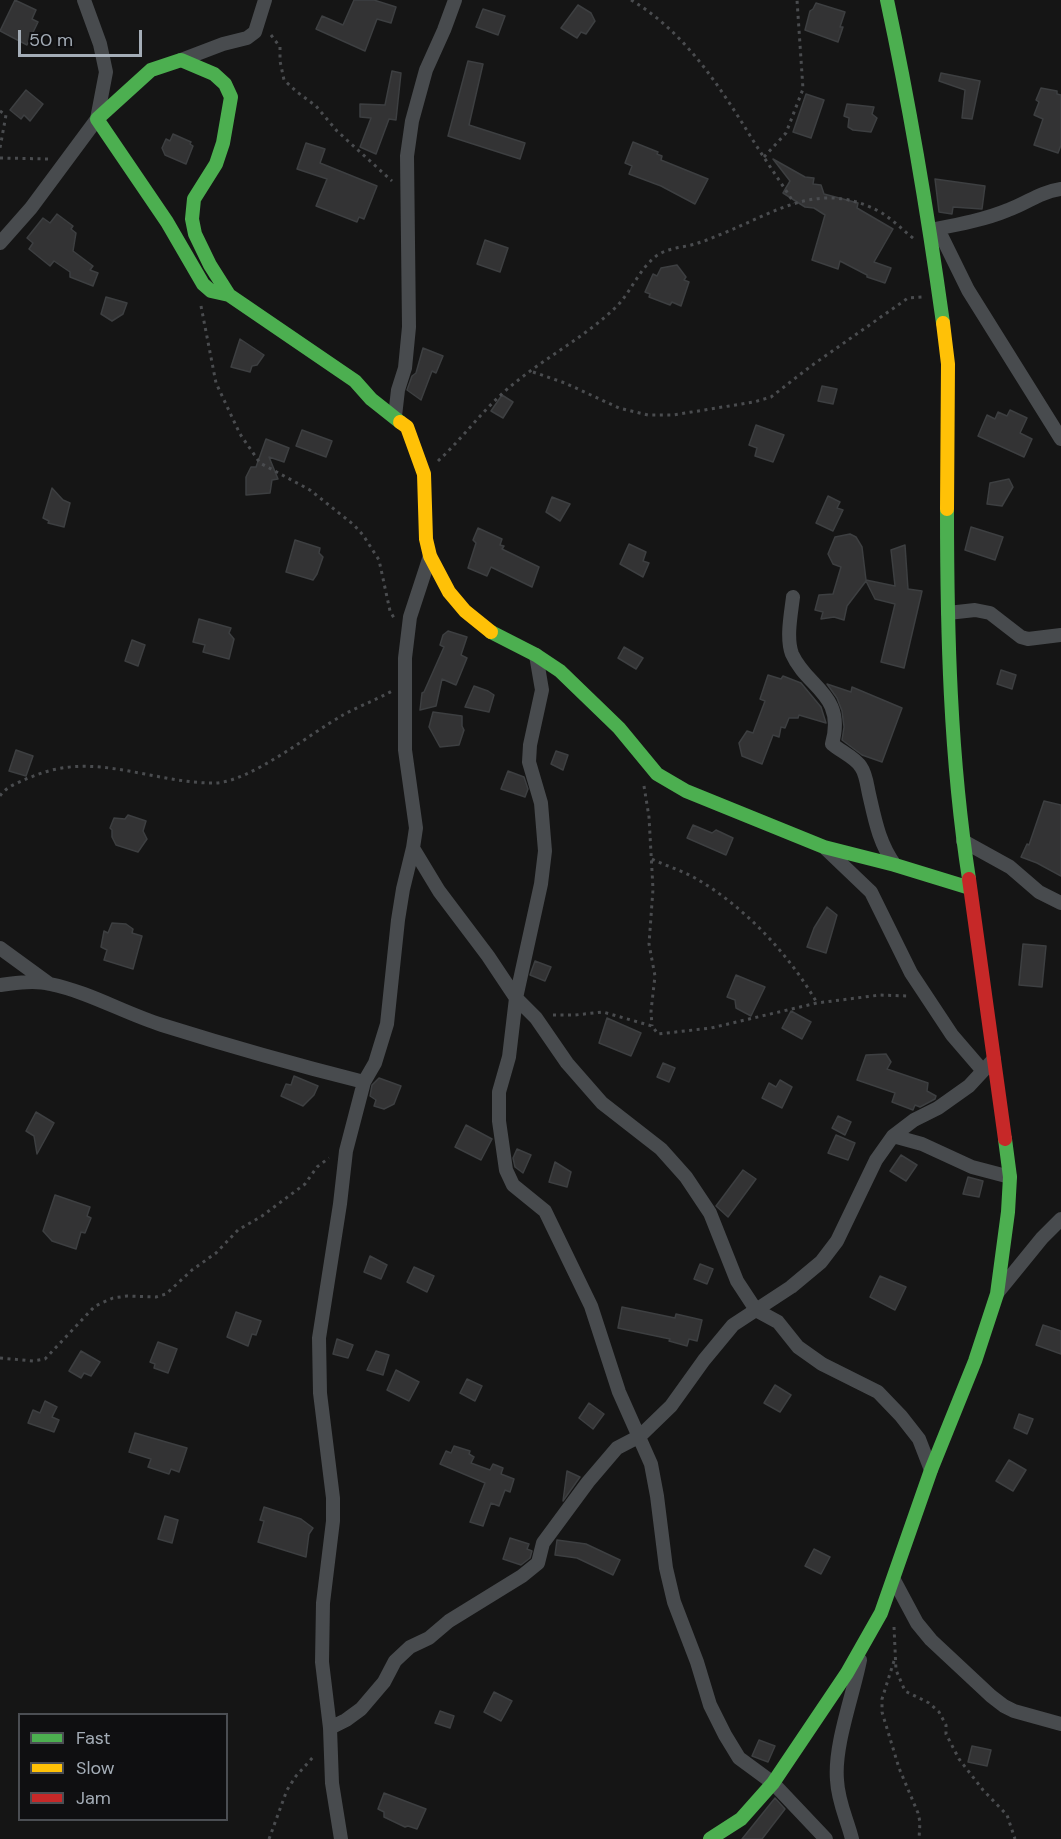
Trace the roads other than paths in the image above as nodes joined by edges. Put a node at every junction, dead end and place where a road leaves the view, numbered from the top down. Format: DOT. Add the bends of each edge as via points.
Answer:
graph roads {
  1 [pos="84,0"];
  2 [pos="265,0"];
  3 [pos="456,0"];
  4 [pos="887,0"];
  5 [pos="181,60"];
  6 [pos="97,119"];
  7 [pos="1061,189"];
  8 [pos="934,229"];
  9 [pos="0,243"];
  10 [pos="229,296"];
  11 [pos="395,416"];
  12 [pos="1061,439"];
  13 [pos="430,556"];
  14 [pos="793,597"];
  15 [pos="948,613"];
  16 [pos="1061,635"];
  17 [pos="536,655"];
  18 [pos="963,841"];
  19 [pos="824,847"];
  20 [pos="414,848"];
  21 [pos="895,865"];
  22 [pos="970,888"];
  23 [pos="1061,903"];
  24 [pos="0,948"];
  25 [pos="48,983"];
  26 [pos="0,985"];
  27 [pos="516,998"];
  28 [pos="994,1059"];
  29 [pos="983,1071"];
  30 [pos="364,1082"];
  31 [pos="893,1137"];
  32 [pos="1010,1177"];
  33 [pos="1061,1219"];
  34 [pos="997,1294"];
  35 [pos="756,1310"];
  36 [pos="640,1436"];
  37 [pos="931,1470"];
  38 [pos="894,1580"];
  39 [pos="862,1650"];
  40 [pos="1061,1724"];
  41 [pos="330,1733"];
  42 [pos="773,1784"];
  43 [pos="340,1839"];
  44 [pos="710,1839"];
  45 [pos="826,1839"];
  46 [pos="852,1839"];
  1 -- 6 [label="street" via="106,72"];
  2 -- 5 [label="street" via="255,32 247,38"];
  3 -- 11 [label="street" via="426,70 412,121 407,156 409,327"];
  4 -- 8 [label="street"];
  5 -- 6 [label="street" via="151,70"];
  5 -- 10 [label="street" via="214,74 231,97 223,143 216,164 194,199 192,219 195,234"];
  6 -- 9 [label="street"];
  6 -- 10 [label="street" via="167,222 203,284 211,291"];
  7 -- 8 [label="street" via="1044,192 987,218"];
  8 -- 12 [label="street"];
  8 -- 15 [label="street" via="933,255 948,364"];
  10 -- 11 [label="street" via="355,381 371,399"];
  11 -- 13 [label="street" via="406,427 424,474"];
  13 -- 17 [label="street" via="449,592 465,611 490,631"];
  13 -- 20 [label="street" via="407,637 405,750 416,828"];
  14 -- 21 [label="street" via="792,652 832,706 832,744 861,766 878,832"];
  15 -- 16 [label="street" via="990,613 1028,639"];
  15 -- 18 [label="street" via="951,714"];
  17 -- 19 [label="street" via="561,671 589,698 657,774 734,812"];
  17 -- 27 [label="street" via="542,690 529,762 541,803 545,851"];
  18 -- 22 [label="street"];
  18 -- 23 [label="street" via="1010,867 1039,892"];
  19 -- 21 [label="street"];
  19 -- 29 [label="street" via="871,892 911,974 952,1035"];
  20 -- 27 [label="street"];
  20 -- 30 [label="street" via="398,920 387,1024 375,1063"];
  21 -- 22 [label="street"];
  22 -- 28 [label="street"];
  24 -- 25 [label="street"];
  25 -- 26 [label="street"];
  25 -- 30 [label="street" via="105,1001 137,1017"];
  27 -- 35 [label="street" via="602,1103 660,1149 686,1177 710,1213 737,1281"];
  27 -- 36 [label="street" via="509,1057 499,1092 507,1170 513,1185 545,1211 591,1306 619,1392"];
  28 -- 29 [label="street"];
  28 -- 32 [label="street"];
  29 -- 31 [label="street" via="969,1086"];
  30 -- 41 [label="street" via="346,1151 319,1338 320,1393 333,1498 322,1628"];
  31 -- 32 [label="street"];
  31 -- 35 [label="street" via="876,1160 837,1241 821,1262"];
  32 -- 34 [label="street"];
  33 -- 34 [label="street"];
  34 -- 37 [label="street"];
  35 -- 36 [label="street" via="733,1325 671,1406"];
  35 -- 37 [label="street" via="778,1322 798,1347 814,1358 878,1392 919,1439"];
  36 -- 41 [label="street" via="617,1448 588,1482 543,1543 538,1563 410,1647 395,1661 384,1682 361,1709"];
  36 -- 42 [label="street" via="655,1479 662,1544 674,1602 710,1706 739,1758"];
  37 -- 38 [label="street"];
  38 -- 39 [label="street"];
  38 -- 40 [label="street" via="931,1640 991,1696 1014,1711"];
  39 -- 42 [label="street"];
  39 -- 46 [label="street" via="836,1778 839,1803"];
  41 -- 43 [label="street"];
  42 -- 44 [label="street" via="741,1819"];
  42 -- 45 [label="street"];
}
